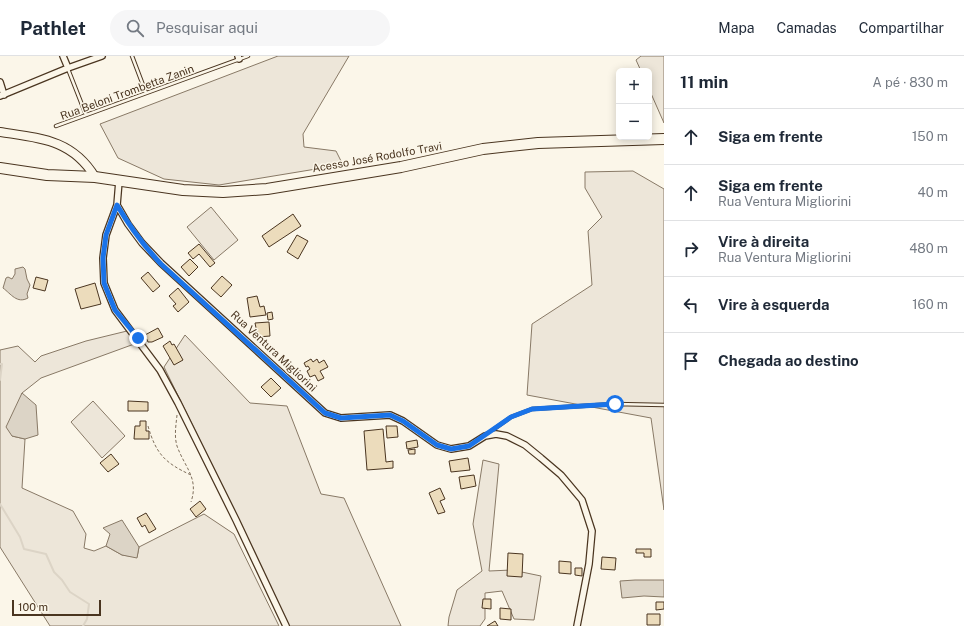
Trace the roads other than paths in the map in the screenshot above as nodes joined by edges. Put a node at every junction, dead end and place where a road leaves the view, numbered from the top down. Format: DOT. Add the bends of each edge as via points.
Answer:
graph roads {
  1 [pos="63,56"];
  2 [pos="102,56"];
  3 [pos="132,56"];
  4 [pos="248,56"];
  5 [pos="238,58"];
  6 [pos="68,68"];
  7 [pos="0,82"];
  8 [pos="146,93"];
  9 [pos="2,96"];
  10 [pos="86,115"];
  11 [pos="56,126"];
  12 [pos="0,132"];
  13 [pos="664,139"];
  14 [pos="0,168"];
  15 [pos="95,177"];
  16 [pos="119,180"];
  17 [pos="117,205"];
  18 [pos="664,405"];
  19 [pos="485,436"];
  20 [pos="286,626"];
  21 [pos="578,626"];
  1 -- 6 [label="street"];
  2 -- 6 [label="street"];
  3 -- 8 [label="lane"];
  4 -- 5 [label="lane, Rua Beloni Trombetta Zanin"];
  5 -- 8 [label="lane, Rua Beloni Trombetta Zanin"];
  6 -- 9 [label="street"];
  6 -- 10 [label="lane"];
  7 -- 9 [label="street"];
  8 -- 10 [label="lane, Rua Beloni Trombetta Zanin"];
  10 -- 11 [label="lane, Rua Beloni Trombetta Zanin"];
  12 -- 15 [label="street" via="61,144 86,164"];
  13 -- 16 [label="highway, Acesso José Rodolfo Travi" via="538,143 504,147 267,189 223,192 183,190"];
  14 -- 15 [label="highway, Acesso José Rodolfo Travi" via="47,175"];
  15 -- 16 [label="highway, Acesso José Rodolfo Travi"];
  16 -- 17 [label="street"];
  17 -- 19 [label="street, Rua Ventura Migliorini" via="142,243 161,264 325,413 341,418 390,415 437,445 451,449 469,446"];
  17 -- 20 [label="street" via="106,235 103,258 104,283 115,310 160,370 178,402"];
  18 -- 19 [label="lane" via="615,404 532,409 511,417"];
  19 -- 21 [label="street, Rua Ventura Migliorini" via="507,436 525,445 561,475 582,500 592,531"];
}
